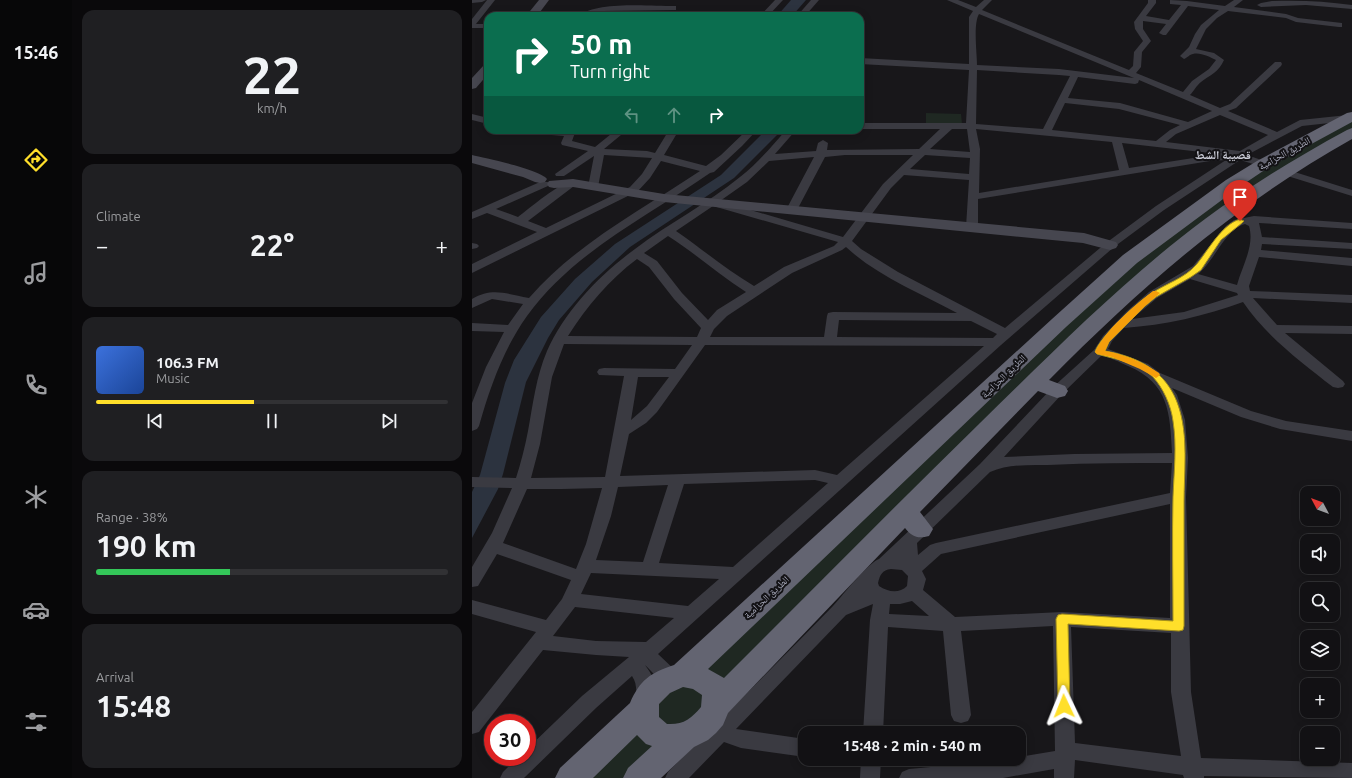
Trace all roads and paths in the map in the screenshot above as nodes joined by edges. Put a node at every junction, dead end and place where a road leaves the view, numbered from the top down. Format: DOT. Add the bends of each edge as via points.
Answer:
graph roads {
  1 [pos="482,0"];
  2 [pos="491,0"];
  3 [pos="544,0"];
  4 [pos="678,0"];
  5 [pos="779,0"];
  6 [pos="815,0"];
  7 [pos="951,0"];
  8 [pos="988,0"];
  9 [pos="1152,0"];
  10 [pos="1239,0"];
  11 [pos="472,1"];
  12 [pos="1173,2"];
  13 [pos="1187,4"];
  14 [pos="1352,7"];
  15 [pos="673,8"];
  16 [pos="1228,9"];
  17 [pos="1258,9"];
  18 [pos="977,11"];
  19 [pos="534,12"];
  20 [pos="590,12"];
  21 [pos="670,12"];
  22 [pos="768,12"];
  23 [pos="804,12"];
  24 [pos="1141,18"];
  25 [pos="1171,23"];
  26 [pos="472,25"];
  27 [pos="1339,25"];
  28 [pos="484,26"];
  29 [pos="1163,33"];
  30 [pos="864,61"];
  31 [pos="1278,64"];
  32 [pos="973,67"];
  33 [pos="484,73"];
  34 [pos="1130,73"];
  35 [pos="1075,74"];
  36 [pos="1152,82"];
  37 [pos="472,85"];
  38 [pos="1184,96"];
  39 [pos="1061,100"];
  40 [pos="1222,111"];
  41 [pos="472,117"];
  42 [pos="484,120"];
  43 [pos="1351,122"];
  44 [pos="864,126"];
  45 [pos="949,126"];
  46 [pos="971,126"];
  47 [pos="1189,126"];
  48 [pos="1046,132"];
  49 [pos="569,134"];
  50 [pos="617,134"];
  51 [pos="672,134"];
  52 [pos="748,134"];
  53 [pos="787,134"];
  54 [pos="1276,136"];
  55 [pos="1116,139"];
  56 [pos="823,143"];
  57 [pos="1158,144"];
  58 [pos="598,151"];
  59 [pos="921,152"];
  60 [pos="821,154"];
  61 [pos="975,155"];
  62 [pos="1241,155"];
  63 [pos="659,156"];
  64 [pos="765,158"];
  65 [pos="472,159"];
  66 [pos="1263,164"];
  67 [pos="710,170"];
  68 [pos="900,172"];
  69 [pos="1125,172"];
  70 [pos="1285,172"];
  71 [pos="974,177"];
  72 [pos="551,179"];
  73 [pos="593,187"];
  74 [pos="625,193"];
  75 [pos="1352,193"];
  76 [pos="973,197"];
  77 [pos="671,199"];
  78 [pos="708,202"];
  79 [pos="485,209"];
  80 [pos="792,210"];
  81 [pos="472,216"];
  82 [pos="863,216"];
  83 [pos="1251,221"];
  84 [pos="519,222"];
  85 [pos="1352,226"];
  86 [pos="972,227"];
  87 [pos="669,231"];
  88 [pos="547,232"];
  89 [pos="1257,240"];
  90 [pos="846,241"];
  91 [pos="1110,245"];
  92 [pos="1352,246"];
  93 [pos="636,253"];
  94 [pos="1254,254"];
  95 [pos="1352,262"];
  96 [pos="472,270"];
  97 [pos="1188,275"];
  98 [pos="755,292"];
  99 [pos="1244,294"];
  100 [pos="1352,299"];
  101 [pos="532,302"];
  102 [pos="472,304"];
  103 [pos="973,317"];
  104 [pos="1121,324"];
  105 [pos="472,327"];
  106 [pos="708,327"];
  107 [pos="513,329"];
  108 [pos="1274,329"];
  109 [pos="1352,330"];
  110 [pos="1001,338"];
  111 [pos="560,340"];
  112 [pos="701,341"];
  113 [pos="830,342"];
  114 [pos="1100,352"];
  115 [pos="604,372"];
  116 [pos="632,372"];
  117 [pos="679,373"];
  118 [pos="1156,375"];
  119 [pos="1035,382"];
  120 [pos="1338,384"];
  121 [pos="1057,391"];
  122 [pos="473,418"];
  123 [pos="622,431"];
  124 [pos="1352,436"];
  125 [pos="1180,458"];
  126 [pos="985,468"];
  127 [pos="678,479"];
  128 [pos="839,481"];
  129 [pos="472,482"];
  130 [pos="523,482"];
  131 [pos="612,482"];
  132 [pos="1178,497"];
  133 [pos="911,527"];
  134 [pos="492,546"];
  135 [pos="885,563"];
  136 [pos="649,569"];
  137 [pos="913,569"];
  138 [pos="584,571"];
  139 [pos="735,573"];
  140 [pos="869,578"];
  141 [pos="472,581"];
  142 [pos="912,591"];
  143 [pos="881,596"];
  144 [pos="570,600"];
  145 [pos="472,607"];
  146 [pos="839,610"];
  147 [pos="690,613"];
  148 [pos="1062,619"];
  149 [pos="879,620"];
  150 [pos="951,624"];
  151 [pos="1179,626"];
  152 [pos="544,635"];
  153 [pos="643,656"];
  154 [pos="677,676"];
  155 [pos="644,705"];
  156 [pos="961,715"];
  157 [pos="472,726"];
  158 [pos="711,726"];
  159 [pos="873,726"];
  160 [pos="798,747"];
  161 [pos="1065,762"];
  162 [pos="871,766"];
  163 [pos="1194,772"];
  164 [pos="1352,772"];
  165 [pos="986,775"];
  166 [pos="510,778"];
  167 [pos="571,778"];
  168 [pos="639,778"];
  169 [pos="675,778"];
  170 [pos="870,778"];
  171 [pos="909,778"];
  1 -- 11 [label="street"];
  2 -- 26 [label="street"];
  3 -- 19 [label="street"];
  4 -- 15 [label="street"];
  5 -- 22 [label="street"];
  6 -- 23 [label="street"];
  7 -- 18 [label="street"];
  8 -- 18 [label="street"];
  9 -- 24 [label="street"];
  10 -- 16 [label="street"];
  12 -- 13 [label="street"];
  13 -- 16 [label="street"];
  13 -- 25 [label="street"];
  14 -- 17 [label="street" via="1304,3"];
  15 -- 20 [label="street" via="602,9"];
  15 -- 21 [label="street"];
  16 -- 17 [label="street"];
  16 -- 38 [label="street" via="1210,20 1188,53 1217,57 1220,60 1218,67 1194,84"];
  17 -- 27 [label="street" via="1296,20"];
  18 -- 32 [label="street" via="972,32"];
  18 -- 34 [label="street"];
  24 -- 25 [label="street"];
  24 -- 34 [label="street" via="1138,22 1139,29 1147,41 1138,52 1137,66"];
  25 -- 29 [label="street"];
  26 -- 28 [label="street"];
  30 -- 32 [label="street"];
  31 -- 40 [label="street" via="1233,106"];
  32 -- 35 [label="street"];
  32 -- 46 [label="street"];
  33 -- 37 [label="street"];
  34 -- 36 [label="street"];
  35 -- 36 [label="street"];
  35 -- 39 [label="street"];
  36 -- 38 [label="street"];
  38 -- 40 [label="street"];
  39 -- 47 [label="street" via="1120,106"];
  39 -- 48 [label="street"];
  40 -- 47 [label="street"];
  40 -- 54 [label="street"];
  41 -- 42 [label="street"];
  43 -- 54 [label="street" via="1300,123"];
  43 -- 66 [label="highway, الطريق الحزامية"];
  43 -- 70 [label="highway, الطريق الحزامية"];
  44 -- 45 [label="street"];
  45 -- 46 [label="street"];
  45 -- 59 [label="street"];
  46 -- 48 [label="street"];
  46 -- 61 [label="street"];
  47 -- 57 [label="street" via="1173,132"];
  48 -- 55 [label="street"];
  49 -- 58 [label="street" via="566,143"];
  50 -- 58 [label="street"];
  51 -- 63 [label="street"];
  52 -- 67 [label="street"];
  53 -- 64 [label="street"];
  54 -- 62 [label="street"];
  55 -- 57 [label="street"];
  55 -- 69 [label="street"];
  56 -- 60 [label="street"];
  57 -- 62 [label="street"];
  58 -- 63 [label="street"];
  58 -- 72 [label="street"];
  58 -- 73 [label="street"];
  59 -- 60 [label="street"];
  59 -- 61 [label="street"];
  59 -- 68 [label="street"];
  60 -- 64 [label="street"];
  60 -- 80 [label="street"];
  61 -- 71 [label="street"];
  62 -- 66 [label="street"];
  62 -- 69 [label="street"];
  62 -- 91 [label="street" via="1160,208"];
  63 -- 67 [label="street"];
  63 -- 74 [label="street" via="640,183"];
  64 -- 78 [label="street" via="744,179"];
  65 -- 72 [label="street"];
  66 -- 154 [label="highway, الطريق الحزامية" via="1192,212 1130,259"];
  67 -- 77 [label="street"];
  68 -- 71 [label="street"];
  68 -- 82 [label="street"];
  69 -- 76 [label="street"];
  70 -- 75 [label="street"];
  70 -- 119 [label="highway, الطريق الحزامية" via="1161,264 1081,336"];
  71 -- 76 [label="street"];
  72 -- 73 [label="street"];
  72 -- 79 [label="street"];
  72 -- 84 [label="street" via="564,188"];
  73 -- 74 [label="street"];
  74 -- 77 [label="street"];
  74 -- 88 [label="street"];
  76 -- 86 [label="street"];
  77 -- 78 [label="street"];
  77 -- 101 [label="street" via="636,215 601,239"];
  78 -- 80 [label="street"];
  78 -- 87 [label="street"];
  78 -- 90 [label="street"];
  79 -- 81 [label="street"];
  79 -- 84 [label="street"];
  80 -- 82 [label="street"];
  82 -- 86 [label="street"];
  82 -- 90 [label="street"];
  83 -- 85 [label="street"];
  83 -- 89 [label="street" via="1255,227"];
  83 -- 97 [label="street" via="1240,221 1225,233 1203,263"];
  84 -- 88 [label="street"];
  86 -- 91 [label="street" via="1084,238"];
  87 -- 93 [label="street"];
  87 -- 98 [label="street" via="730,277"];
  88 -- 96 [label="street"];
  89 -- 92 [label="street"];
  89 -- 94 [label="street"];
  90 -- 98 [label="street" via="838,248 788,270"];
  90 -- 103 [label="street" via="894,275"];
  91 -- 110 [label="street"];
  93 -- 106 [label="street" via="653,264 678,296"];
  93 -- 111 [label="street" via="589,300"];
  94 -- 95 [label="street"];
  94 -- 99 [label="street"];
  97 -- 99 [label="street"];
  97 -- 104 [label="street" via="1153,295"];
  98 -- 106 [label="street" via="722,314"];
  99 -- 100 [label="street"];
  99 -- 104 [label="street" via="1210,310"];
  99 -- 108 [label="street" via="1259,315"];
  101 -- 102 [label="street" via="492,295"];
  101 -- 107 [label="street"];
  103 -- 110 [label="street"];
  103 -- 113 [label="street" via="833,316"];
  104 -- 114 [label="street" via="1105,340"];
  105 -- 107 [label="street"];
  106 -- 112 [label="street"];
  107 -- 122 [label="street" via="481,395"];
  108 -- 109 [label="street"];
  108 -- 120 [label="street"];
  110 -- 113 [label="street"];
  110 -- 128 [label="street"];
  111 -- 112 [label="street"];
  111 -- 130 [label="street" via="542,387 533,444"];
  112 -- 113 [label="street"];
  112 -- 117 [label="street"];
  114 -- 118 [label="street" via="1114,355"];
  114 -- 121 [label="street" via="1087,360"];
  115 -- 116 [label="street"];
  116 -- 117 [label="street"];
  116 -- 123 [label="street"];
  117 -- 123 [label="street" via="652,409 641,420"];
  118 -- 124 [label="street" via="1246,414 1284,426"];
  118 -- 125 [label="street" via="1173,403 1178,420"];
  119 -- 121 [label="highway"];
  119 -- 133 [label="highway, الطريق الحزامية"];
  121 -- 126 [label="street"];
  123 -- 131 [label="street"];
  125 -- 126 [label="street" via="1076,458 1013,462"];
  125 -- 132 [label="street"];
  126 -- 133 [label="street"];
  127 -- 128 [label="street" via="814,475"];
  127 -- 131 [label="street"];
  127 -- 136 [label="street"];
  128 -- 139 [label="street"];
  129 -- 130 [label="street"];
  130 -- 131 [label="street"];
  130 -- 134 [label="street"];
  131 -- 138 [label="street"];
  132 -- 137 [label="street" via="936,549"];
  132 -- 151 [label="street"];
  133 -- 135 [label="street"];
  133 -- 137 [label="street"];
  133 -- 158 [label="highway, الطريق الحزامية"];
  134 -- 138 [label="street"];
  134 -- 141 [label="street"];
  135 -- 137 [label="street" via="903,563"];
  135 -- 140 [label="street" via="874,569"];
  136 -- 138 [label="street"];
  136 -- 139 [label="street"];
  137 -- 142 [label="street" via="917,582"];
  138 -- 144 [label="street"];
  139 -- 147 [label="street"];
  140 -- 143 [label="street" via="871,587"];
  140 -- 146 [label="street"];
  142 -- 143 [label="street" via="902,597"];
  142 -- 150 [label="street"];
  143 -- 146 [label="street"];
  143 -- 149 [label="street"];
  144 -- 147 [label="street"];
  144 -- 152 [label="street"];
  145 -- 152 [label="street"];
  146 -- 158 [label="street"];
  147 -- 153 [label="street"];
  148 -- 150 [label="street"];
  148 -- 151 [label="street"];
  148 -- 161 [label="street"];
  149 -- 150 [label="street"];
  149 -- 159 [label="street"];
  150 -- 156 [label="street"];
  151 -- 163 [label="street" via="1181,692"];
  152 -- 153 [label="street"];
  152 -- 157 [label="street"];
  153 -- 154 [label="street"];
  153 -- 155 [label="street" via="644,677 648,687"];
  153 -- 166 [label="street"];
  154 -- 155 [label="highway, الطريق الحزامية" via="656,687"];
  154 -- 158 [label="highway" via="694,676 708,682 717,694"];
  155 -- 158 [label="highway" via="644,720 650,729 659,735 671,738"];
  155 -- 167 [label="highway, الطريق الحزامية"];
  158 -- 160 [label="street" via="741,739"];
  158 -- 168 [label="highway, الطريق الحزامية"];
  158 -- 169 [label="street"];
  161 -- 163 [label="street"];
  161 -- 165 [label="street"];
  162 -- 170 [label="street"];
  163 -- 164 [label="street"];
  165 -- 171 [label="street"];
}
